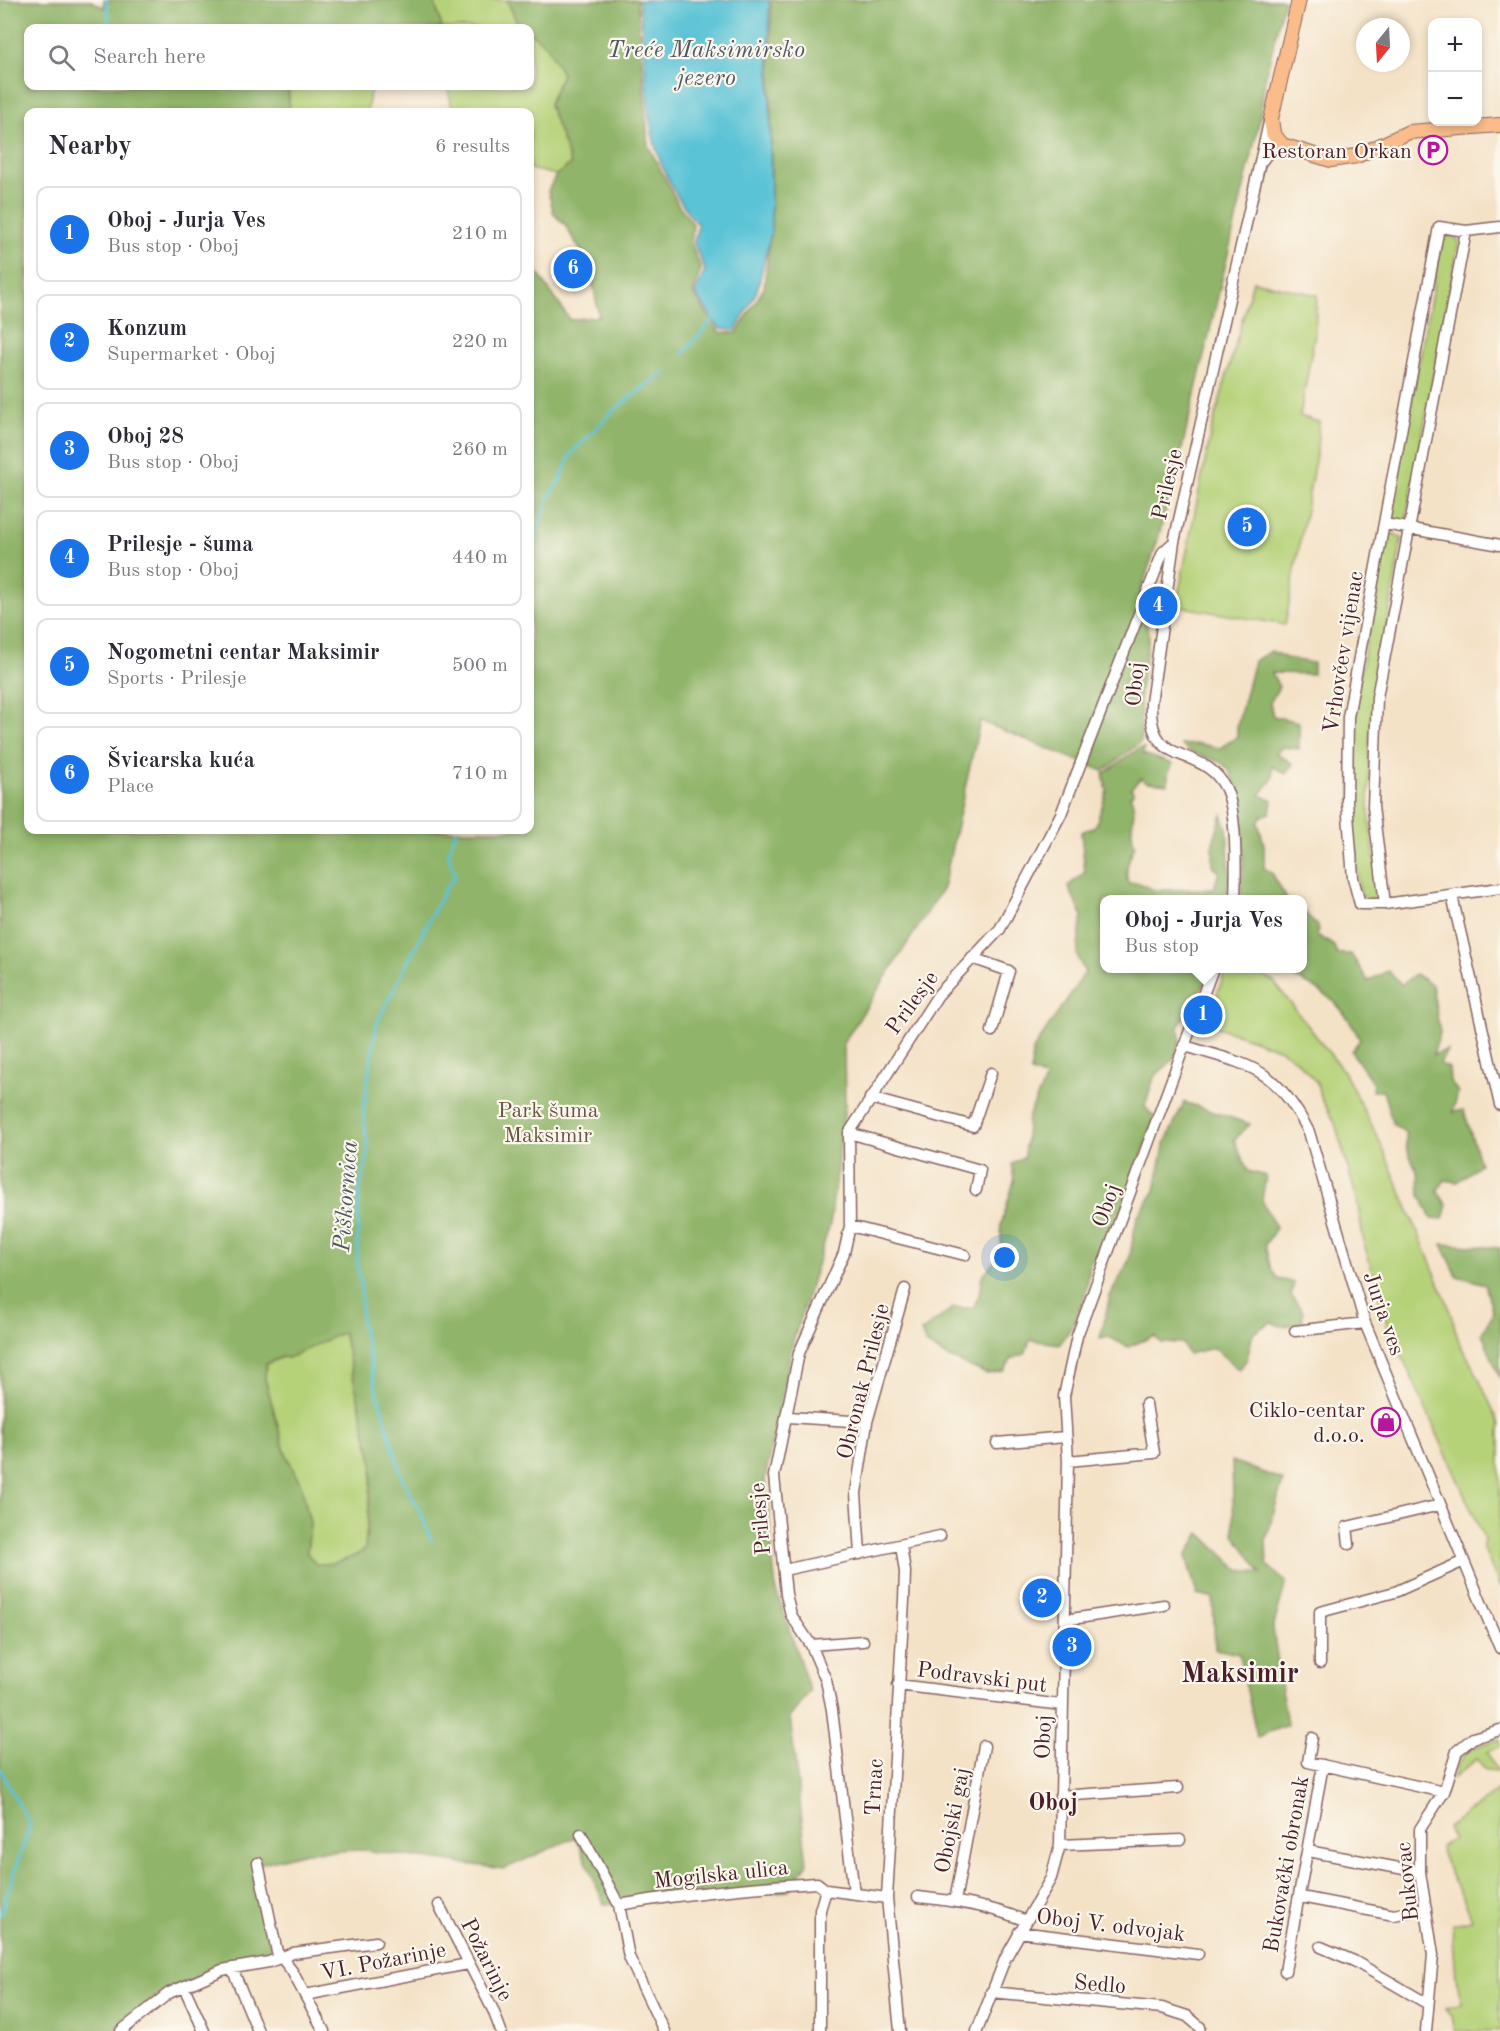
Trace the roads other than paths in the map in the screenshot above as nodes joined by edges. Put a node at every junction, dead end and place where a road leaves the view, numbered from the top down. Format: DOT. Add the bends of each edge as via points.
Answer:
graph roads {
  1 [pos="1299,0"];
  2 [pos="1272,113"];
  3 [pos="1500,125"];
  4 [pos="1287,147"];
  5 [pos="1261,163"];
  6 [pos="1500,227"];
  7 [pos="1466,231"];
  8 [pos="1385,524"];
  9 [pos="1410,528"];
  10 [pos="1174,542"];
  11 [pos="1500,545"];
  12 [pos="1500,888"];
  13 [pos="1235,895"];
  14 [pos="1452,896"];
  15 [pos="1385,904"];
  16 [pos="972,958"];
  17 [pos="1212,973"];
  18 [pos="992,1031"];
  19 [pos="1185,1046"];
  20 [pos="991,1073"];
  21 [pos="870,1098"];
  22 [pos="1500,1105"];
  23 [pos="849,1132"];
  24 [pos="976,1190"];
  25 [pos="850,1226"];
  26 [pos="965,1255"];
  27 [pos="905,1288"];
  28 [pos="1365,1323"];
  29 [pos="1295,1331"];
  30 [pos="1146,1404"];
  31 [pos="788,1417"];
  32 [pos="867,1422"];
  33 [pos="1065,1437"];
  34 [pos="997,1443"];
  35 [pos="1068,1461"];
  36 [pos="1440,1505"];
  37 [pos="940,1536"];
  38 [pos="1349,1544"];
  39 [pos="901,1545"];
  40 [pos="861,1554"];
  41 [pos="1464,1561"];
  42 [pos="784,1570"];
  43 [pos="1164,1605"];
  44 [pos="1065,1620"];
  45 [pos="863,1641"];
  46 [pos="811,1645"];
  47 [pos="1500,1648"];
  48 [pos="1320,1663"];
  49 [pos="898,1685"];
  50 [pos="1062,1705"];
  51 [pos="1500,1730"];
  52 [pos="1312,1738"];
  53 [pos="984,1746"];
  54 [pos="1323,1765"];
  55 [pos="1178,1788"];
  56 [pos="1444,1792"];
  57 [pos="1060,1796"];
  58 [pos="581,1834"];
  59 [pos="1180,1840"];
  60 [pos="1060,1845"];
  61 [pos="1308,1851"];
  62 [pos="258,1863"];
  63 [pos="1420,1872"];
  64 [pos="826,1890"];
  65 [pos="854,1893"];
  66 [pos="918,1897"];
  67 [pos="1301,1897"];
  68 [pos="887,1898"];
  69 [pos="956,1901"];
  70 [pos="439,1905"];
  71 [pos="619,1905"];
  72 [pos="1426,1908"];
  73 [pos="1026,1921"];
  74 [pos="1019,1932"];
  75 [pos="376,1942"];
  76 [pos="1321,1947"];
  77 [pos="1198,1954"];
  78 [pos="280,1956"];
  79 [pos="468,1964"];
  80 [pos="232,1968"];
  81 [pos="1285,1971"];
  82 [pos="184,1987"];
  83 [pos="990,1992"];
  84 [pos="305,1995"];
  85 [pos="1428,2004"];
  86 [pos="1200,2027"];
  87 [pos="121,2031"];
  88 [pos="204,2031"];
  89 [pos="258,2031"];
  90 [pos="324,2031"];
  91 [pos="501,2031"];
  92 [pos="664,2031"];
  93 [pos="820,2031"];
  94 [pos="900,2031"];
  95 [pos="977,2031"];
  96 [pos="1426,2031"];
  1 -- 2 [label="main road, Prilesje"];
  2 -- 4 [label="main road, Prilesje" via="1273,133"];
  2 -- 5 [label="street, Prilesje"];
  3 -- 4 [label="main road" via="1409,132 1341,160"];
  4 -- 5 [label="street" via="1271,149"];
  5 -- 10 [label="street, Prilesje"];
  6 -- 7 [label="street, Vrhovčev vijenac"];
  7 -- 8 [label="street, Vrhovčev vijenac" via="1439,227"];
  7 -- 9 [label="street, Vrhovčev vijenac"];
  8 -- 9 [label="street"];
  8 -- 15 [label="street, Vrhovčev vijenac" via="1352,697 1346,752 1353,878 1360,904"];
  9 -- 11 [label="street"];
  9 -- 15 [label="street, Vrhovčev vijenac" via="1374,719 1373,807"];
  10 -- 13 [label="street, Oboj" via="1153,675 1151,726 1164,747 1200,762 1226,790 1234,834"];
  10 -- 16 [label="street, Prilesje" via="1163,552 1061,814 1000,929"];
  12 -- 14 [label="street, Vrhovčev vijenac"];
  14 -- 15 [label="street, Vrhovčev vijenac"];
  14 -- 22 [label="street"];
  16 -- 18 [label="street" via="1010,971"];
  16 -- 21 [label="street, Prilesje" via="938,996"];
  17 -- 19 [label="street, Oboj"];
  19 -- 28 [label="street, Jurja ves" via="1260,1070 1281,1088 1300,1115 1309,1132"];
  19 -- 33 [label="street, Oboj" via="1077,1336 1064,1396"];
  20 -- 21 [label="street" via="973,1126"];
  21 -- 23 [label="street, Prilesje"];
  23 -- 24 [label="street" via="980,1170"];
  23 -- 25 [label="street, Prilesje"];
  25 -- 26 [label="street"];
  25 -- 31 [label="street, Prilesje" via="844,1253 799,1353"];
  27 -- 32 [label="street, Obronak Prilesje"];
  28 -- 29 [label="street"];
  28 -- 36 [label="street, Jurja ves"];
  30 -- 35 [label="street" via="1154,1453"];
  31 -- 32 [label="street"];
  31 -- 42 [label="street, Prilesje" via="774,1476"];
  32 -- 40 [label="street, Obronak Prilesje" via="856,1493"];
  33 -- 34 [label="street"];
  33 -- 35 [label="street, Oboj"];
  35 -- 44 [label="street, Oboj"];
  36 -- 38 [label="street" via="1347,1527"];
  36 -- 41 [label="street, Jurja ves"];
  37 -- 39 [label="street"];
  39 -- 40 [label="street"];
  39 -- 49 [label="street, Trnac" via="905,1572"];
  40 -- 42 [label="street"];
  41 -- 47 [label="street, Jurja ves"];
  41 -- 48 [label="street" via="1395,1592 1320,1612"];
  42 -- 46 [label="street, Prilesje" via="791,1615"];
  43 -- 44 [label="street"];
  44 -- 50 [label="street, Oboj"];
  45 -- 46 [label="street"];
  46 -- 65 [label="street, Prilesje" via="826,1680 832,1710"];
  49 -- 50 [label="street, Podravski put"];
  49 -- 68 [label="street, Trnac"];
  50 -- 57 [label="street, Oboj"];
  51 -- 56 [label="street, Bukovac" via="1473,1738 1457,1751"];
  52 -- 54 [label="street" via="1308,1762"];
  53 -- 69 [label="street, Obojski gaj"];
  54 -- 56 [label="street"];
  54 -- 61 [label="street, Bukovački obronak"];
  55 -- 57 [label="street"];
  56 -- 63 [label="street, Bukovac" via="1420,1830"];
  57 -- 60 [label="street, Oboj"];
  58 -- 71 [label="street"];
  59 -- 60 [label="street"];
  60 -- 73 [label="street, Oboj" via="1051,1878"];
  61 -- 63 [label="street"];
  61 -- 67 [label="street, Bukovački obronak"];
  62 -- 78 [label="street"];
  63 -- 72 [label="street, Bukovac"];
  64 -- 65 [label="street"];
  64 -- 71 [label="street, Mogilska ulica" via="818,1883 780,1885 691,1892"];
  64 -- 93 [label="street" via="820,1910"];
  65 -- 68 [label="street"];
  66 -- 69 [label="street, Obojski gaj"];
  67 -- 72 [label="street" via="1394,1915"];
  67 -- 81 [label="street, Bukovački obronak"];
  68 -- 94 [label="street, Trnac"];
  69 -- 73 [label="street, Obojski gaj" via="1003,1911"];
  70 -- 79 [label="street, Požarinje"];
  71 -- 92 [label="street" via="629,1957"];
  72 -- 85 [label="street, Bukovac" via="1433,1955"];
  73 -- 74 [label="street, Oboj"];
  74 -- 77 [label="street, Oboj V. odvojak"];
  74 -- 83 [label="street, Oboj"];
  75 -- 78 [label="street"];
  76 -- 85 [label="street" via="1354,1961"];
  78 -- 80 [label="street" via="269,1962"];
  78 -- 84 [label="street"];
  79 -- 84 [label="street, VI. Požarinje"];
  79 -- 91 [label="street, Požarinje"];
  80 -- 82 [label="street"];
  80 -- 89 [label="street"];
  82 -- 87 [label="street" via="156,2000"];
  82 -- 88 [label="street"];
  83 -- 86 [label="street, Sedlo" via="1162,2008 1186,2016"];
  83 -- 95 [label="street, Oboj"];
  84 -- 90 [label="street"];
  85 -- 96 [label="street, Bukovac"];
}
